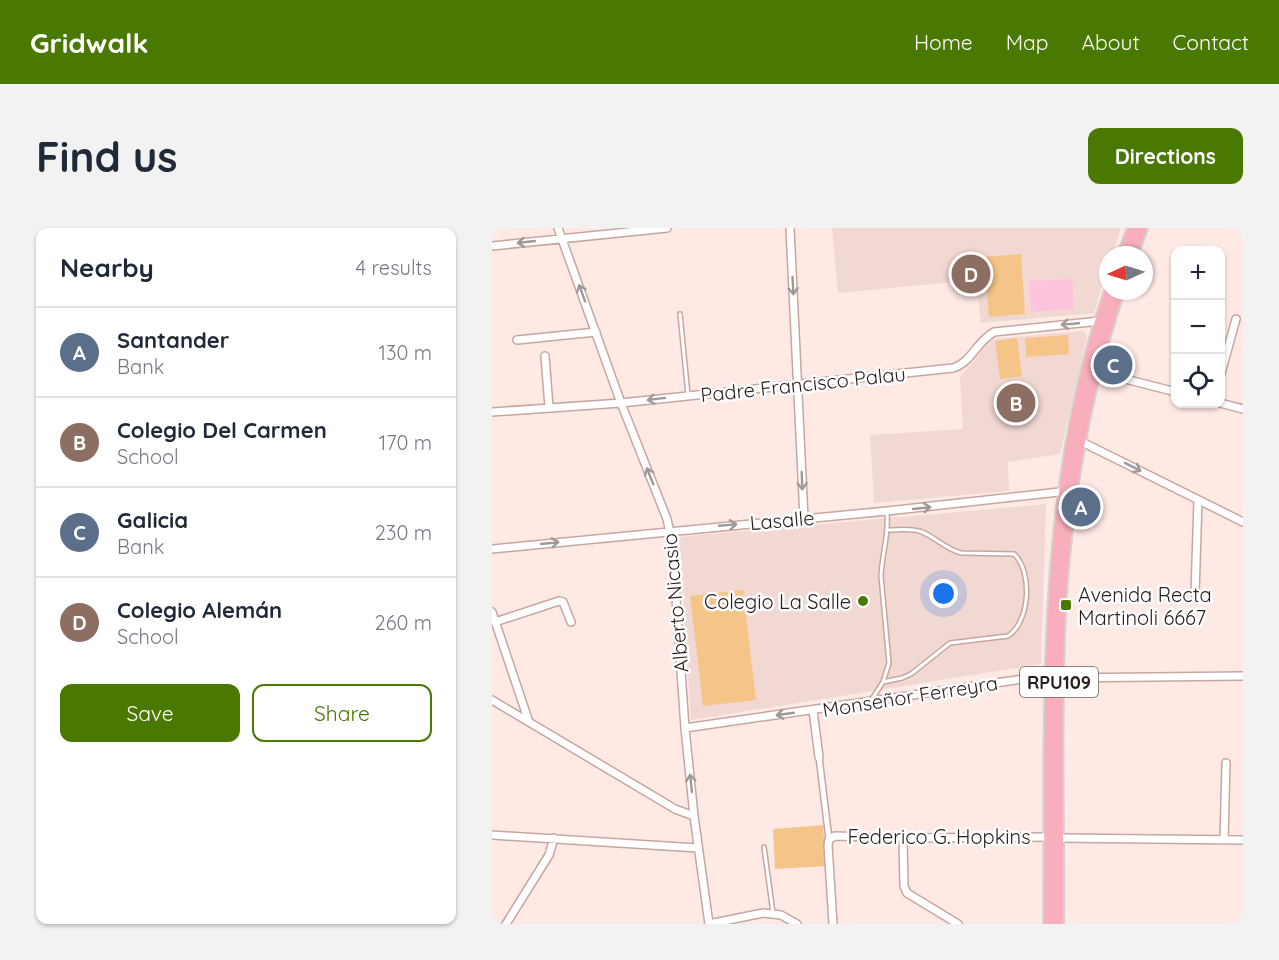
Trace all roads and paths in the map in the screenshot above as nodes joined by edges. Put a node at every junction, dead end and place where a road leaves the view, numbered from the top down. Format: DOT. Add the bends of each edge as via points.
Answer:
graph roads {
  1 [pos="558,228"];
  2 [pos="667,228"];
  3 [pos="790,228"];
  4 [pos="1133,228"];
  5 [pos="1142,228"];
  6 [pos="562,239"];
  7 [pos="492,246"];
  8 [pos="1126,246"];
  9 [pos="1135,246"];
  10 [pos="1107,300"];
  11 [pos="1116,300"];
  12 [pos="680,314"];
  13 [pos="1236,318"];
  14 [pos="1100,321"];
  15 [pos="596,332"];
  16 [pos="517,340"];
  17 [pos="545,356"];
  18 [pos="1225,361"];
  19 [pos="1091,371"];
  20 [pos="798,384"];
  21 [pos="1171,391"];
  22 [pos="688,395"];
  23 [pos="621,403"];
  24 [pos="1225,404"];
  25 [pos="549,407"];
  26 [pos="1243,409"];
  27 [pos="492,412"];
  28 [pos="1080,441"];
  29 [pos="1067,490"];
  30 [pos="1198,500"];
  31 [pos="887,511"];
  32 [pos="804,518"];
  33 [pos="1243,522"];
  34 [pos="889,530"];
  35 [pos="670,531"];
  36 [pos="492,549"];
  37 [pos="1195,594"];
  38 [pos="492,612"];
  39 [pos="495,622"];
  40 [pos="571,622"];
  41 [pos="1243,676"];
  42 [pos="1055,677"];
  43 [pos="883,682"];
  44 [pos="492,700"];
  45 [pos="869,702"];
  46 [pos="813,710"];
  47 [pos="529,722"];
  48 [pos="685,728"];
  49 [pos="819,757"];
  50 [pos="1226,763"];
  51 [pos="694,816"];
  52 [pos="492,835"];
  53 [pos="1054,837"];
  54 [pos="554,838"];
  55 [pos="903,838"];
  56 [pos="829,839"];
  57 [pos="1224,840"];
  58 [pos="1243,840"];
  59 [pos="764,847"];
  60 [pos="698,849"];
  61 [pos="773,913"];
  62 [pos="506,924"];
  63 [pos="709,924"];
  64 [pos="797,924"];
  65 [pos="832,924"];
  66 [pos="958,924"];
  67 [pos="1049,924"];
  68 [pos="1058,924"];
  1 -- 6 [label="street, Alberto Nicasio"];
  2 -- 6 [label="street"];
  3 -- 20 [label="street, one-way"];
  4 -- 8 [label="main road"];
  5 -- 9 [label="main road"];
  6 -- 7 [label="street, one-way"];
  15 -- 6 [label="street, Alberto Nicasio, one-way"];
  10 -- 14 [label="main road, RPU109"];
  11 -- 19 [label="main road, RPU109"];
  12 -- 22 [label="lane"];
  13 -- 18 [label="street"];
  14 -- 19 [label="main road, RPU109"];
  14 -- 20 [label="street, Padre Francisco Palau, one-way" via="994,332 953,368"];
  15 -- 16 [label="street"];
  15 -- 23 [label="street, Alberto Nicasio"];
  17 -- 25 [label="street"];
  19 -- 21 [label="street"];
  19 -- 28 [label="main road, RPU109"];
  19 -- 29 [label="main road, RPU109" via="1072,436"];
  20 -- 22 [label="street, Padre Francisco Palau"];
  20 -- 32 [label="street, one-way"];
  22 -- 23 [label="street, Padre Francisco Palau, one-way"];
  23 -- 25 [label="street, Padre Francisco Palau"];
  35 -- 23 [label="street, Alberto Nicasio, one-way"];
  24 -- 26 [label="street"];
  25 -- 27 [label="street, Padre Francisco Palau"];
  28 -- 29 [label="main road, RPU109"];
  28 -- 30 [label="street, one-way"];
  31 -- 29 [label="street, Lasalle, one-way"];
  29 -- 42 [label="main road, RPU109" via="1053,588"];
  30 -- 33 [label="street"];
  30 -- 37 [label="street"];
  31 -- 32 [label="street, Lasalle"];
  31 -- 34 [label="lane"];
  35 -- 32 [label="street, Lasalle, one-way"];
  34 -- 43 [label="lane" via="881,576 889,663"];
  34 -- 43 [label="lane" via="923,532 961,553 1014,554 1021,564 1027,589 1013,633 950,643 911,674"];
  36 -- 35 [label="street, Lasalle, one-way"];
  35 -- 48 [label="street, Alberto Nicasio"];
  38 -- 39 [label="street"];
  39 -- 40 [label="street" via="559,601"];
  39 -- 47 [label="street"];
  41 -- 42 [label="street, Monseñor Ferreyra"];
  42 -- 45 [label="street, Monseñor Ferreyra"];
  42 -- 53 [label="main road, RPU109"];
  43 -- 45 [label="lane"];
  44 -- 47 [label="street"];
  45 -- 46 [label="street, Monseñor Ferreyra"];
  46 -- 48 [label="street, Monseñor Ferreyra, one-way"];
  46 -- 49 [label="street"];
  47 -- 51 [label="street" via="675,809"];
  51 -- 48 [label="street, Alberto Nicasio, one-way"];
  49 -- 56 [label="street"];
  50 -- 57 [label="street"];
  51 -- 60 [label="street, Alberto Nicasio"];
  52 -- 54 [label="street"];
  53 -- 55 [label="street, Federico G. Hopkins"];
  53 -- 57 [label="street, Federico G. Hopkins"];
  53 -- 67 [label="main road, RPU109"];
  53 -- 68 [label="main road, RPU109"];
  54 -- 60 [label="street"];
  54 -- 62 [label="street" via="549,855"];
  55 -- 56 [label="street, Federico G. Hopkins"];
  55 -- 66 [label="street" via="907,893"];
  56 -- 65 [label="street"];
  57 -- 58 [label="street, Federico G. Hopkins"];
  59 -- 61 [label="lane"];
  60 -- 63 [label="street, Alberto Nicasio"];
  61 -- 63 [label="street"];
  61 -- 64 [label="street"];
}
